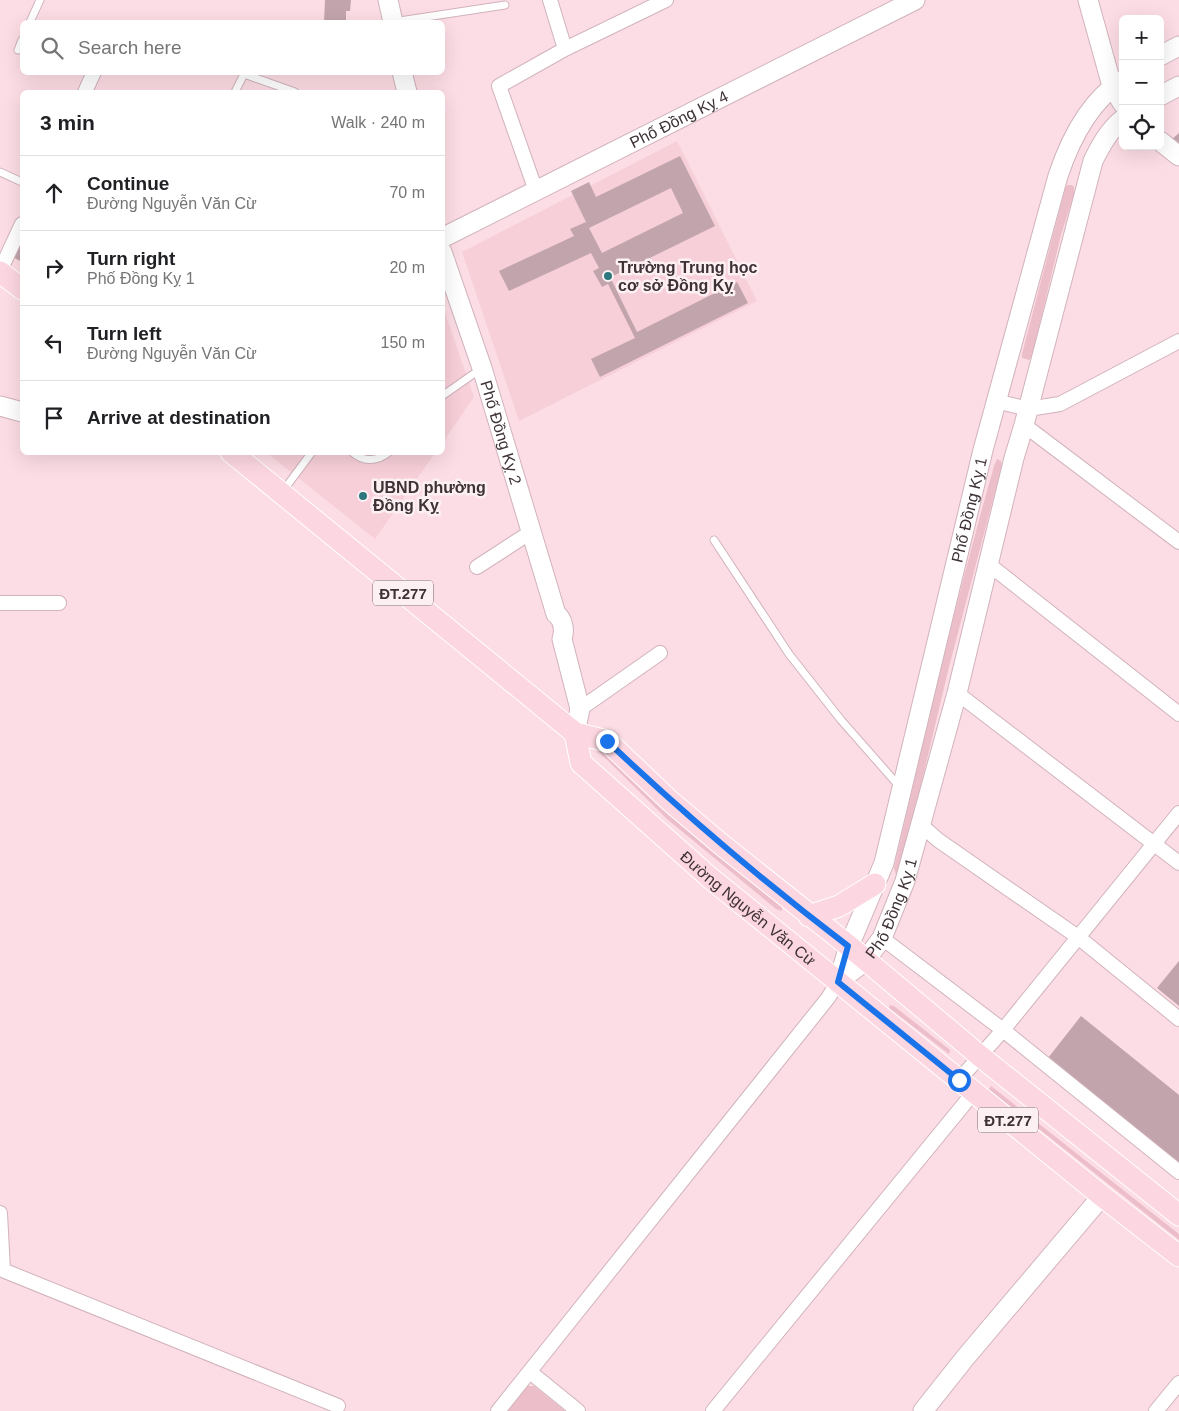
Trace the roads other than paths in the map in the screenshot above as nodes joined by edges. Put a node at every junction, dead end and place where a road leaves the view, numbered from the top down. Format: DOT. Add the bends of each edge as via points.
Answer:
graph roads {
  1 [pos="40,0"];
  2 [pos="388,0"];
  3 [pos="550,0"];
  4 [pos="666,0"];
  5 [pos="1092,2"];
  6 [pos="903,3"];
  7 [pos="505,5"];
  8 [pos="31,20"];
  9 [pos="392,20"];
  10 [pos="405,20"];
  11 [pos="20,45"];
  12 [pos="1179,46"];
  13 [pos="565,49"];
  14 [pos="18,50"];
  15 [pos="1164,54"];
  16 [pos="93,75"];
  17 [pos="244,75"];
  18 [pos="247,75"];
  19 [pos="403,75"];
  20 [pos="1118,83"];
  21 [pos="1179,86"];
  22 [pos="86,90"];
  23 [pos="236,90"];
  24 [pos="289,90"];
  25 [pos="406,90"];
  26 [pos="1164,94"];
  27 [pos="1119,122"];
  28 [pos="1164,145"];
  29 [pos="1179,156"];
  30 [pos="0,172"];
  31 [pos="20,181"];
  32 [pos="536,191"];
  33 [pos="20,228"];
  34 [pos="445,236"];
  35 [pos="445,261"];
  36 [pos="0,272"];
  37 [pos="20,287"];
  38 [pos="1179,341"];
  39 [pos="482,368"];
  40 [pos="445,394"];
  41 [pos="996,401"];
  42 [pos="0,406"];
  43 [pos="20,411"];
  44 [pos="1026,417"];
  45 [pos="236,455"];
  46 [pos="310,455"];
  47 [pos="357,455"];
  48 [pos="386,455"];
  49 [pos="282,494"];
  50 [pos="531,532"];
  51 [pos="714,540"];
  52 [pos="1179,542"];
  53 [pos="987,563"];
  54 [pos="477,567"];
  55 [pos="0,602"];
  56 [pos="59,603"];
  57 [pos="660,653"];
  58 [pos="957,693"];
  59 [pos="580,709"];
  60 [pos="1179,714"];
  61 [pos="575,733"];
  62 [pos="901,788"];
  63 [pos="1179,813"];
  64 [pos="921,825"];
  65 [pos="1155,843"];
  66 [pos="1179,863"];
  67 [pos="875,884"];
  68 [pos="809,916"];
  69 [pos="882,938"];
  70 [pos="1078,938"];
  71 [pos="848,946"];
  72 [pos="865,961"];
  73 [pos="838,982"];
  74 [pos="1179,1019"];
  75 [pos="1003,1030"];
  76 [pos="980,1056"];
  77 [pos="966,1086"];
  78 [pos="1179,1172"];
  79 [pos="1102,1196"];
  80 [pos="0,1213"];
  81 [pos="1179,1215"];
  82 [pos="1179,1256"];
  83 [pos="1,1269"];
  84 [pos="530,1372"];
  85 [pos="1179,1383"];
  86 [pos="338,1406"];
  87 [pos="498,1411"];
  88 [pos="578,1411"];
  89 [pos="714,1411"];
  90 [pos="923,1411"];
  91 [pos="1156,1411"];
  1 -- 8 [label="lane"];
  2 -- 9 [label="main road"];
  3 -- 13 [label="street"];
  4 -- 13 [label="street"];
  5 -- 20 [label="main road"];
  6 -- 32 [label="main road, Phố Đồng Kỵ 4"];
  7 -- 10 [label="lane"];
  11 -- 14 [label="lane"];
  12 -- 15 [label="main road"];
  13 -- 32 [label="street" via="499,86"];
  16 -- 22 [label="street"];
  17 -- 23 [label="lane"];
  18 -- 24 [label="lane"];
  19 -- 25 [label="main road"];
  20 -- 41 [label="main road, Phố Đồng Kỵ 1" via="1083,122 1065,154"];
  21 -- 26 [label="main road"];
  27 -- 44 [label="main road, Phố Đồng Kỵ 1" via="1105,139 1094,161"];
  28 -- 29 [label="main road"];
  30 -- 31 [label="lane"];
  32 -- 34 [label="main road, Phố Đồng Kỵ 4"];
  33 -- 36 [label="street"];
  35 -- 39 [label="main road, Phố Đồng Kỵ 2"];
  36 -- 37 [label="main road"];
  38 -- 44 [label="street" via="1060,404"];
  39 -- 40 [label="lane"];
  39 -- 50 [label="main road, Phố Đồng Kỵ 2"];
  41 -- 44 [label="street"];
  41 -- 62 [label="main road, Phố Đồng Kỵ 1"];
  42 -- 43 [label="main road"];
  44 -- 52 [label="street"];
  44 -- 53 [label="main road, Phố Đồng Kỵ 1"];
  45 -- 49 [label="main road, Đường Nguyễn Văn Cừ / ĐT.277"];
  46 -- 49 [label="lane"];
  47 -- 48 [label="lane" via="373,460"];
  49 -- 61 [label="main road, Đường Nguyễn Văn Cừ / ĐT.277"];
  50 -- 54 [label="street"];
  50 -- 59 [label="main road, Phố Đồng Kỵ 2" via="556,614 554,627 562,638"];
  51 -- 62 [label="lane" via="789,654"];
  53 -- 58 [label="main road, Phố Đồng Kỵ 1"];
  53 -- 60 [label="street"];
  55 -- 56 [label="street"];
  57 -- 59 [label="street"];
  58 -- 64 [label="main road, Phố Đồng Kỵ 1"];
  58 -- 65 [label="street"];
  59 -- 61 [label="main road, Phố Đồng Kỵ 2"];
  61 -- 68 [label="main road, Đường Nguyễn Văn Cừ / ĐT.277" via="607,741 685,814"];
  61 -- 73 [label="main road, Đường Nguyễn Văn Cừ / ĐT.277" via="581,763 708,878"];
  62 -- 67 [label="main road, Phố Đồng Kỵ 1" via="884,863"];
  63 -- 65 [label="street"];
  64 -- 69 [label="main road, Phố Đồng Kỵ 1" via="905,882"];
  64 -- 70 [label="street"];
  65 -- 66 [label="street"];
  65 -- 70 [label="street"];
  67 -- 68 [label="main road" via="837,907"];
  67 -- 71 [label="main road, Phố Đồng Kỵ 1"];
  68 -- 71 [label="main road, Đường Nguyễn Văn Cừ / ĐT.277"];
  69 -- 72 [label="main road, Phố Đồng Kỵ 1"];
  69 -- 75 [label="street"];
  70 -- 74 [label="street"];
  70 -- 75 [label="street"];
  71 -- 72 [label="main road, Đường Nguyễn Văn Cừ / ĐT.277"];
  71 -- 73 [label="main road, Phố Đồng Kỵ 1"];
  72 -- 73 [label="main road, Phố Đồng Kỵ 1"];
  72 -- 76 [label="main road, Đường Nguyễn Văn Cừ / ĐT.277"];
  73 -- 77 [label="main road, Đường Nguyễn Văn Cừ / ĐT.277"];
  73 -- 84 [label="street"];
  75 -- 76 [label="street"];
  75 -- 78 [label="street"];
  76 -- 77 [label="street"];
  76 -- 81 [label="main road, Đường Nguyễn Văn Cừ / ĐT.277"];
  77 -- 79 [label="main road, Đường Nguyễn Văn Cừ / ĐT.277"];
  77 -- 89 [label="street"];
  79 -- 82 [label="main road, Đường Nguyễn Văn Cừ / ĐT.277"];
  79 -- 90 [label="main road"];
  80 -- 83 [label="street"];
  83 -- 86 [label="street"];
  84 -- 87 [label="street"];
  84 -- 88 [label="street"];
  85 -- 91 [label="street"];
}
